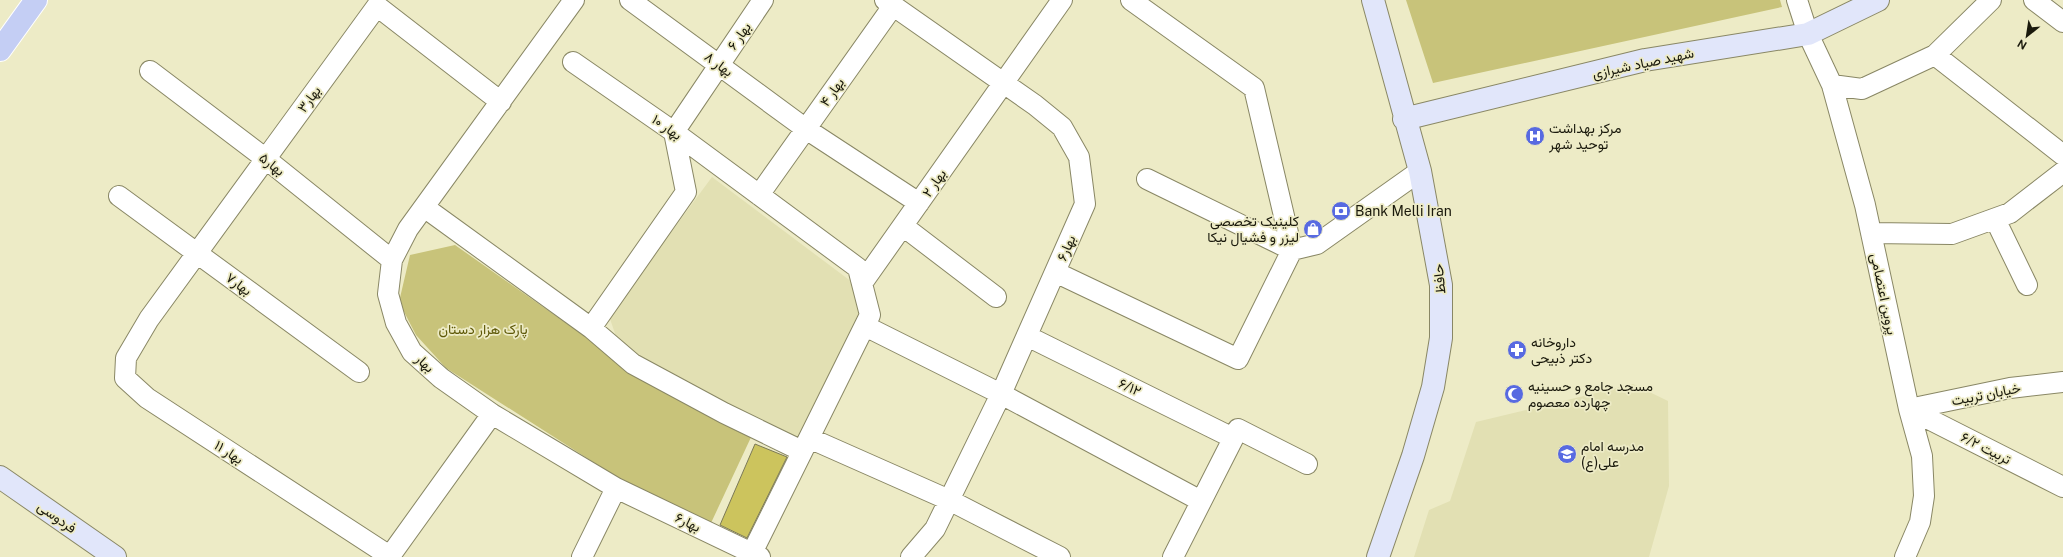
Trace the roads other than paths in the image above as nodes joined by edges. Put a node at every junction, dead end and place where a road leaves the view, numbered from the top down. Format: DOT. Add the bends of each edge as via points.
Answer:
graph roads {
  1 [pos="36,0"];
  2 [pos="574,0"];
  3 [pos="630,0"];
  4 [pos="763,0"];
  5 [pos="1062,0"];
  6 [pos="1132,0"];
  7 [pos="1373,0"];
  8 [pos="1797,0"];
  9 [pos="1878,0"];
  10 [pos="1991,0"];
  11 [pos="2034,0"];
  12 [pos="889,3"];
  13 [pos="2063,22"];
  14 [pos="1808,34"];
  15 [pos="0,50"];
  16 [pos="1935,55"];
  17 [pos="573,62"];
  18 [pos="719,64"];
  19 [pos="150,71"];
  20 [pos="1004,83"];
  21 [pos="1832,85"];
  22 [pos="501,102"];
  23 [pos="1404,119"];
  24 [pos="806,129"];
  25 [pos="674,132"];
  26 [pos="2063,155"];
  27 [pos="266,159"];
  28 [pos="1420,172"];
  29 [pos="2063,172"];
  30 [pos="1147,179"];
  31 [pos="759,195"];
  32 [pos="119,196"];
  33 [pos="919,203"];
  34 [pos="424,207"];
  35 [pos="1995,219"];
  36 [pos="903,226"];
  37 [pos="1871,233"];
  38 [pos="1292,250"];
  39 [pos="197,253"];
  40 [pos="392,260"];
  41 [pos="1055,272"];
  42 [pos="863,282"];
  43 [pos="2027,285"];
  44 [pos="996,297"];
  45 [pos="149,319"];
  46 [pos="865,326"];
  47 [pos="591,328"];
  48 [pos="1027,336"];
  49 [pos="359,372"];
  50 [pos="2063,382"];
  51 [pos="1001,394"];
  52 [pos="1909,409"];
  53 [pos="492,414"];
  54 [pos="1233,438"];
  55 [pos="805,445"];
  56 [pos="1307,464"];
  57 [pos="0,476"];
  58 [pos="2063,487"];
  59 [pos="616,488"];
  60 [pos="949,500"];
  61 [pos="1201,501"];
  62 [pos="756,555"];
  63 [pos="115,557"];
  64 [pos="390,557"];
  65 [pos="582,557"];
  66 [pos="911,557"];
  67 [pos="1060,557"];
  68 [pos="1173,557"];
  69 [pos="1378,557"];
  70 [pos="1905,557"];
  1 -- 15 [label="main road"];
  2 -- 22 [label="street, بهار"];
  3 -- 18 [label="street, بهار ۸"];
  4 -- 18 [label="street, بهار ۶"];
  5 -- 20 [label="street, بهار ۲"];
  6 -- 38 [label="street" via="1254,88"];
  7 -- 23 [label="main road, حافظ"];
  8 -- 14 [label="street, پروین اعتصامی"];
  9 -- 14 [label="main road, شهید صیاد شیرازی"];
  10 -- 16 [label="street"];
  11 -- 13 [label="street"];
  12 -- 20 [label="street, بهار۶"];
  12 -- 24 [label="street, بهار ۴"];
  14 -- 21 [label="street, پروین اعتصامی"];
  14 -- 23 [label="main road, شهید صیاد شیرازی" via="1645,60"];
  16 -- 21 [label="street" via="1862,89"];
  16 -- 26 [label="street"];
  17 -- 25 [label="street, بهار ۱۰"];
  18 -- 24 [label="street, بهار ۸"];
  18 -- 25 [label="street, بهار ۶"];
  19 -- 27 [label="street, بهار۵"];
  20 -- 33 [label="street, بهار ۲"];
  20 -- 41 [label="street, بهار۶" via="1062,127 1079,157 1085,204"];
  21 -- 37 [label="street, پروین اعتصامی"];
  22 -- 27 [label="street, بهار۳" via="377,6"];
  22 -- 34 [label="street, بهار"];
  23 -- 28 [label="main road, حافظ"];
  24 -- 31 [label="street, بهار ۴"];
  24 -- 33 [label="street, بهار ۸"];
  25 -- 31 [label="street, بهار ۱۰"];
  25 -- 47 [label="street" via="686,192"];
  27 -- 39 [label="street, بهار۳"];
  27 -- 40 [label="street, بهار۵"];
  28 -- 38 [label="street" via="1316,244"];
  28 -- 69 [label="main road, حافظ" via="1441,285 1441,338 1433,387 1413,456"];
  29 -- 35 [label="street" via="2010,213"];
  30 -- 38 [label="street"];
  31 -- 42 [label="street, بهار ۱۰" via="858,268"];
  32 -- 39 [label="street, بهار۷"];
  33 -- 36 [label="street, بهار ۲"];
  34 -- 40 [label="street, بهار" via="408,229"];
  34 -- 47 [label="street"];
  35 -- 37 [label="street" via="1952,234"];
  35 -- 43 [label="street"];
  36 -- 42 [label="street, بهار ۲"];
  36 -- 44 [label="street"];
  37 -- 52 [label="street, پروین اعتصامی"];
  38 -- 41 [label="street" via="1238,359"];
  39 -- 45 [label="street, بهار۳"];
  39 -- 49 [label="street, بهار۷"];
  40 -- 53 [label="street, بهار" via="388,294 396,323 412,352 441,378"];
  41 -- 48 [label="street, بهار۶"];
  42 -- 46 [label="street, بهار ۱۰" via="870,315"];
  45 -- 64 [label="street, بهار ۱۱" via="126,358 125,378 146,398"];
  46 -- 51 [label="street"];
  46 -- 55 [label="street, بهار ۱۰"];
  47 -- 55 [label="street" via="633,364"];
  48 -- 51 [label="street, بهار۶"];
  48 -- 54 [label="street, ۶/۱۲"];
  50 -- 52 [label="street, خیابان تربیت" via="2010,388"];
  51 -- 60 [label="street, بهار۶"];
  51 -- 61 [label="street"];
  52 -- 58 [label="street, تربیت ۶/۲"];
  52 -- 70 [label="street, پروین اعتصامی" via="1922,456 1924,496 1920,522"];
  53 -- 59 [label="street, بهار"];
  53 -- 64 [label="street"];
  54 -- 56 [label="street" via="1238,429"];
  54 -- 61 [label="street"];
  55 -- 60 [label="street"];
  55 -- 62 [label="street, بهار ۱۰"];
  57 -- 63 [label="main road, فردوسی"];
  59 -- 62 [label="street, بهار۶"];
  59 -- 65 [label="street"];
  60 -- 66 [label="street, بهار۶" via="935,529"];
  60 -- 67 [label="street"];
  61 -- 68 [label="street"];
}
